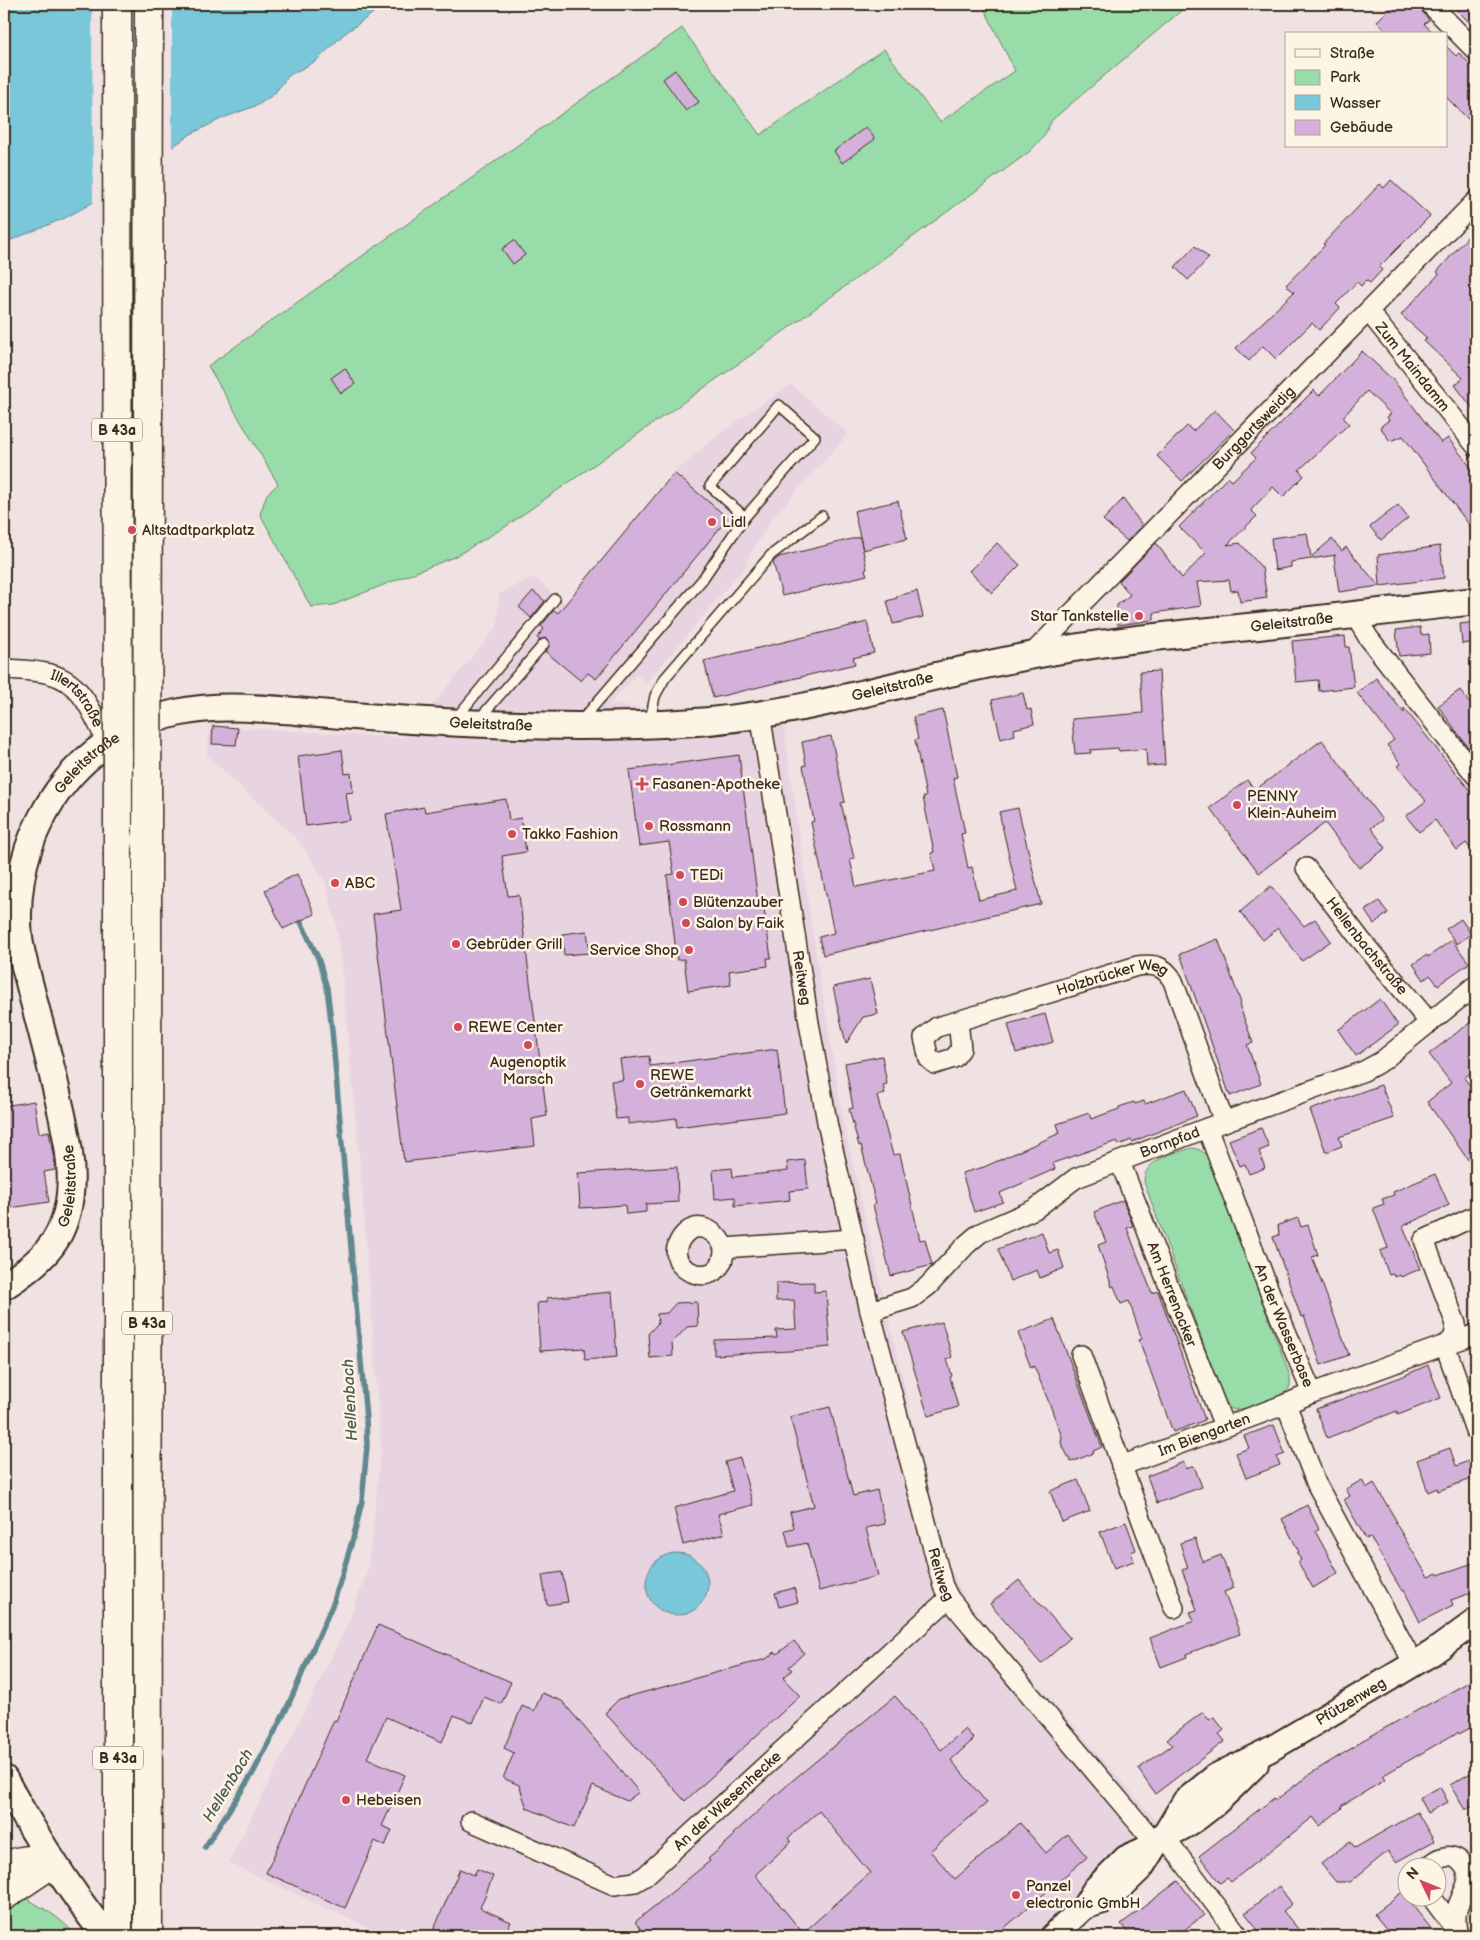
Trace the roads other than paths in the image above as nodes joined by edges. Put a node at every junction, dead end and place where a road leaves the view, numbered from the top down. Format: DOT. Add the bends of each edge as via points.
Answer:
graph roads {
  1 [pos="117,4"];
  2 [pos="149,4"];
  3 [pos="1430,4"];
  4 [pos="1476,50"];
  5 [pos="1476,201"];
  6 [pos="1369,312"];
  7 [pos="1476,446"];
  8 [pos="822,516"];
  9 [pos="745,517"];
  10 [pos="555,599"];
  11 [pos="1476,600"];
  12 [pos="1354,614"];
  13 [pos="544,644"];
  14 [pos="1031,655"];
  15 [pos="4,669"];
  16 [pos="760,713"];
  17 [pos="464,723"];
  18 [pos="650,724"];
  19 [pos="577,725"];
  20 [pos="107,742"];
  21 [pos="1476,776"];
  22 [pos="1306,868"];
  23 [pos="1476,985"];
  24 [pos="958,1021"];
  25 [pos="1430,1023"];
  26 [pos="1215,1125"];
  27 [pos="1120,1162"];
  28 [pos="1476,1219"];
  29 [pos="854,1239"];
  30 [pos="724,1248"];
  31 [pos="4,1286"];
  32 [pos="870,1311"];
  33 [pos="1476,1334"];
  34 [pos="1446,1344"];
  35 [pos="1081,1355"];
  36 [pos="1312,1394"];
  37 [pos="1286,1404"];
  38 [pos="1224,1426"];
  39 [pos="1475,1430"];
  40 [pos="1121,1466"];
  41 [pos="949,1598"];
  42 [pos="1174,1608"];
  43 [pos="1476,1621"];
  44 [pos="1476,1639"];
  45 [pos="1423,1658"];
  46 [pos="4,1779"];
  47 [pos="471,1821"];
  48 [pos="1160,1840"];
  49 [pos="1440,1858"];
  50 [pos="53,1863"];
  51 [pos="4,1867"];
  52 [pos="4,1896"];
  53 [pos="1439,1908"];
  54 [pos="1458,1935"];
  55 [pos="106,1936"];
  56 [pos="118,1936"];
  57 [pos="148,1936"];
  58 [pos="1052,1936"];
  59 [pos="1239,1936"];
  1 -- 56 [label="highway, B 43a, bridge"];
  2 -- 57 [label="highway, B 43a, bridge"];
  3 -- 4 [label="street"];
  5 -- 6 [label="street, Burggartsweidig"];
  6 -- 7 [label="street, Zum Maindamm"];
  6 -- 14 [label="street, Burggartsweidig"];
  8 -- 18 [label="lane" via="771,556 665,678 655,696"];
  9 -- 9 [label="lane" via="815,437 779,405 710,486"];
  9 -- 19 [label="lane" via="702,580"];
  10 -- 17 [label="lane"];
  11 -- 12 [label="main road, Geleitstraße"];
  12 -- 14 [label="main road, Geleitstraße"];
  12 -- 21 [label="street"];
  13 -- 17 [label="lane"];
  14 -- 16 [label="main road, Geleitstraße" via="848,698"];
  15 -- 20 [label="street, Illertstraße" via="50,674 68,680 82,695"];
  16 -- 18 [label="main road, Geleitstraße" via="698,722"];
  16 -- 29 [label="street, Reitweg" via="823,1101"];
  17 -- 19 [label="main road, Geleitstraße"];
  17 -- 20 [label="main road, Geleitstraße" via="258,708 205,708 151,720"];
  18 -- 19 [label="main road, Geleitstraße"];
  20 -- 31 [label="main road, Geleitstraße" via="71,774 50,804 32,839 23,867 18,908 21,952 67,1138 71,1173 65,1218 56,1239 42,1256"];
  22 -- 25 [label="street, Hellenbachstraße"];
  23 -- 25 [label="street, Bornpfad"];
  24 -- 26 [label="street, Holzbrücker Weg" via="1137,966 1157,965 1173,981"];
  25 -- 26 [label="street, Bornpfad" via="1364,1071"];
  26 -- 27 [label="street, Bornpfad"];
  26 -- 36 [label="street, An der Wasserbase" via="1272,1298"];
  27 -- 32 [label="street, Bornpfad" via="1076,1178 1035,1209 980,1234 912,1298"];
  27 -- 38 [label="street, Am Herrenacker"];
  28 -- 34 [label="street" via="1475,1216 1424,1240 1456,1324 1454,1337"];
  29 -- 30 [label="street"];
  29 -- 32 [label="street, Reitweg"];
  32 -- 41 [label="street, Reitweg" via="943,1586"];
  33 -- 34 [label="street"];
  34 -- 36 [label="street"];
  34 -- 39 [label="street"];
  35 -- 40 [label="street"];
  36 -- 37 [label="street, An der Wasserbase"];
  37 -- 38 [label="street, Im Biengarten"];
  37 -- 45 [label="street, An der Wasserbase" via="1317,1485"];
  38 -- 40 [label="street, Im Biengarten"];
  40 -- 42 [label="street"];
  41 -- 47 [label="street, An der Wiesenhecke" via="635,1882 614,1885"];
  41 -- 48 [label="street, Reitweg"];
  43 -- 45 [label="street, Pfützenweg"];
  44 -- 45 [label="street, Pfützenweg"];
  45 -- 48 [label="street, Pfützenweg" via="1269,1750 1216,1776 1185,1801"];
  46 -- 50 [label="main road"];
  48 -- 58 [label="street" via="1126,1858 1095,1889 1084,1907"];
  48 -- 59 [label="street, Reitweg"];
  49 -- 54 [label="street" via="1447,1856 1460,1860 1468,1869 1469,1878 1456,1910"];
  50 -- 51 [label="highway" via="33,1859"];
  50 -- 52 [label="highway"];
  50 -- 55 [label="main road"];
  53 -- 54 [label="street"];
}
